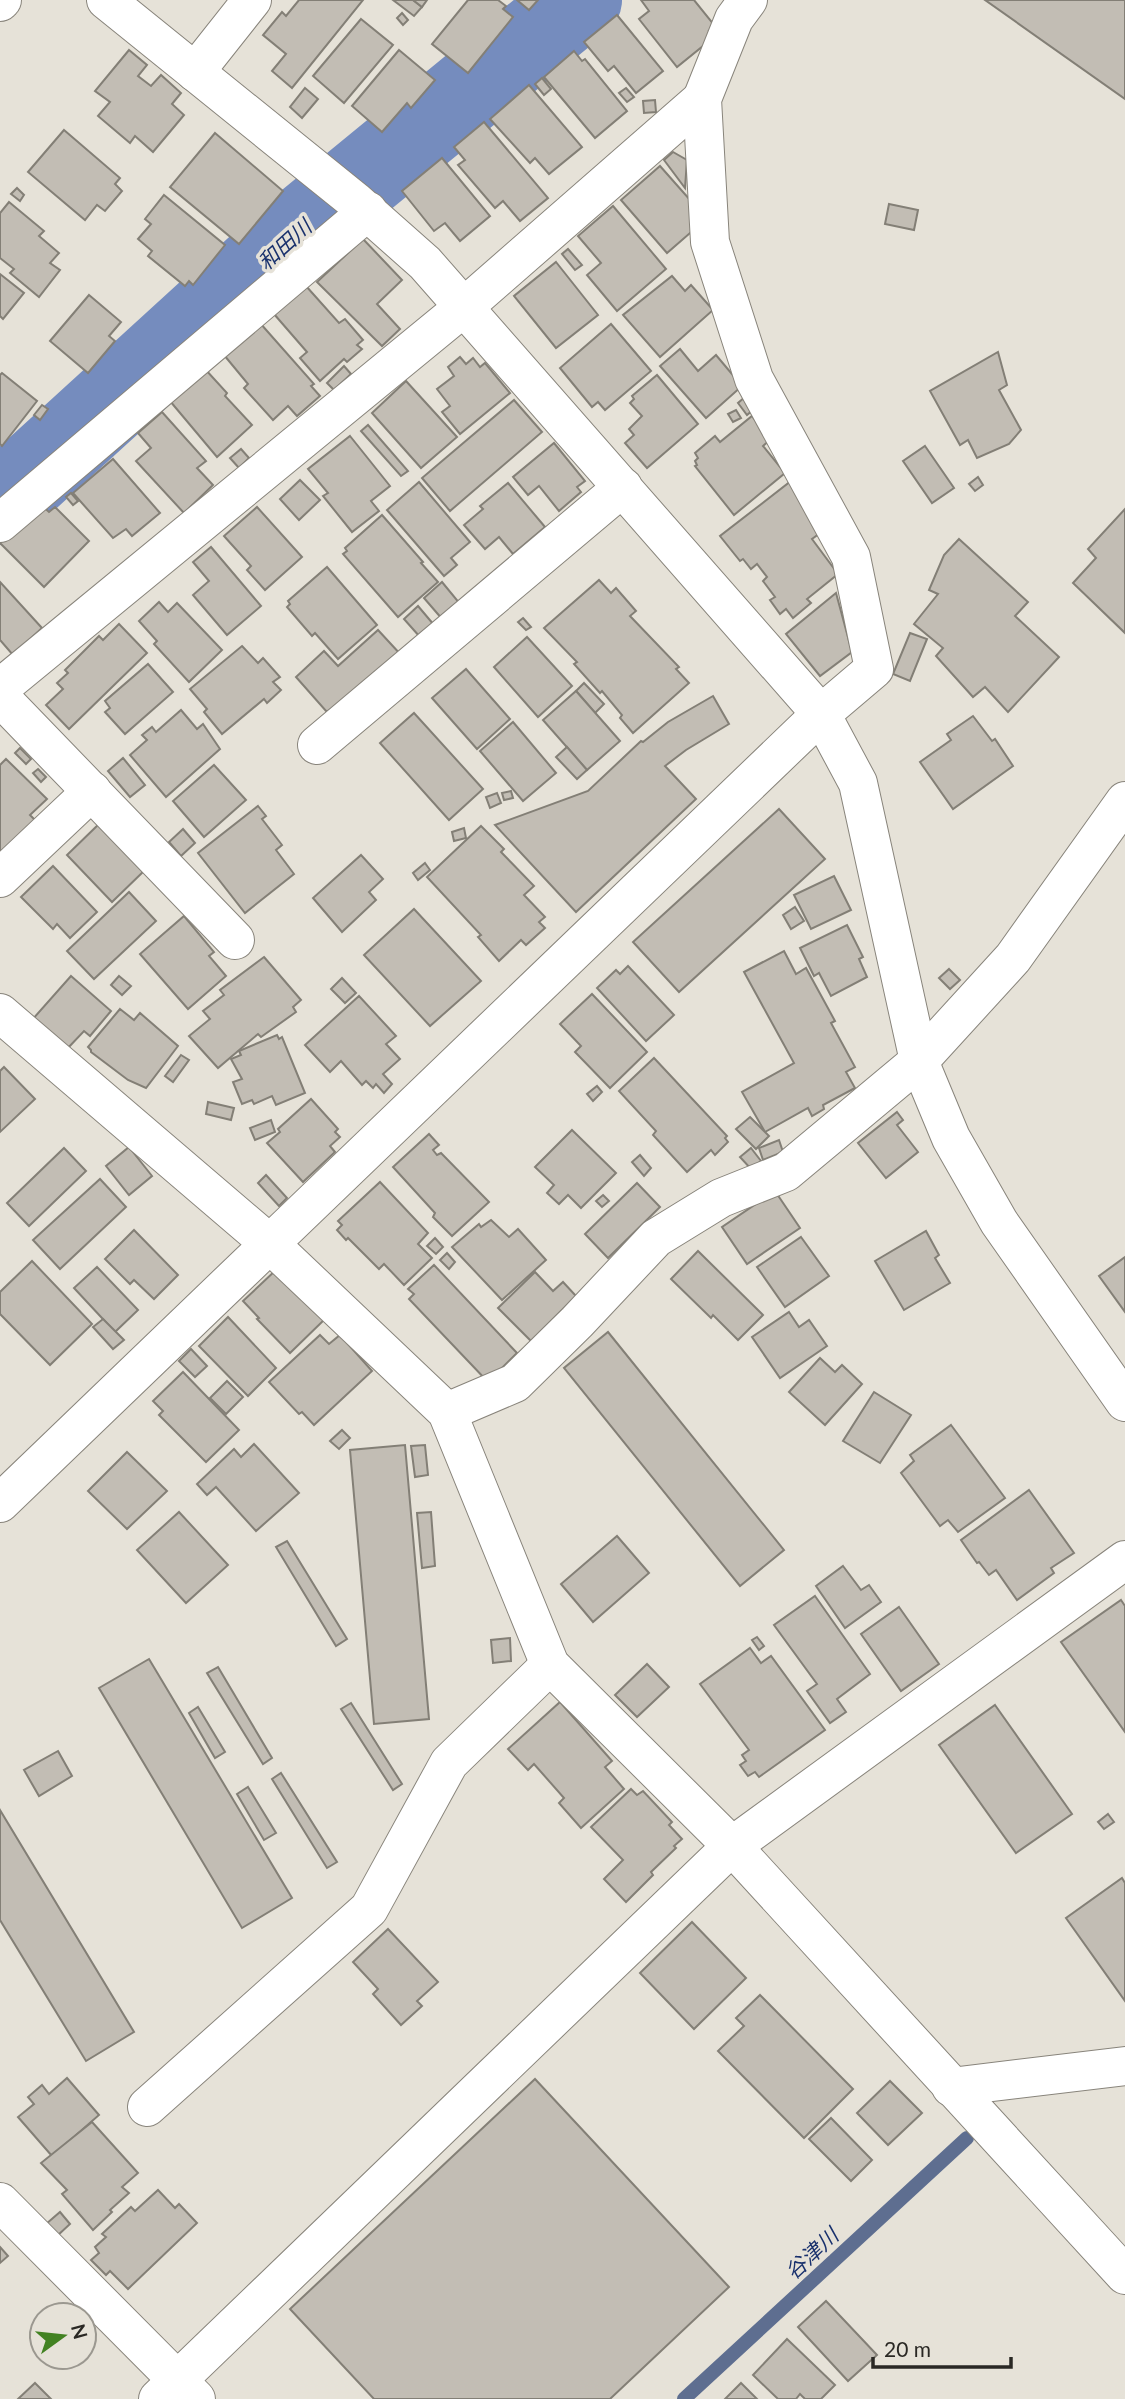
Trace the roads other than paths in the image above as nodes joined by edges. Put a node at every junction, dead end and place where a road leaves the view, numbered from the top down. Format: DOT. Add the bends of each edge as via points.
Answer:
graph roads {
  1 [pos="106,0"];
  2 [pos="252,0"];
  3 [pos="748,0"];
  4 [pos="195,72"];
  5 [pos="702,99"];
  6 [pos="350,197"];
  7 [pos="464,307"];
  8 [pos="623,487"];
  9 [pos="0,523"];
  10 [pos="0,688"];
  11 [pos="0,696"];
  12 [pos="821,714"];
  13 [pos="317,745"];
  14 [pos="92,791"];
  15 [pos="1125,801"];
  16 [pos="0,878"];
  17 [pos="235,940"];
  18 [pos="0,1013"];
  19 [pos="919,1061"];
  20 [pos="270,1244"];
  21 [pos="1125,1402"];
  22 [pos="447,1412"];
  23 [pos="0,1503"];
  24 [pos="1125,1560"];
  25 [pos="550,1665"];
  26 [pos="732,1846"];
  27 [pos="1125,2066"];
  28 [pos="951,2087"];
  29 [pos="148,2107"];
  30 [pos="0,2202"];
  31 [pos="1125,2275"];
  32 [pos="177,2393"];
  1 -- 4 [label="street"];
  2 -- 4 [label="street"];
  3 -- 5 [label="street" via="734,19"];
  4 -- 6 [label="street"];
  5 -- 7 [label="street"];
  5 -- 12 [label="street" via="710,242 754,379 851,557 874,669"];
  6 -- 7 [label="street" via="425,263"];
  6 -- 9 [label="street"];
  7 -- 8 [label="street"];
  7 -- 10 [label="street"];
  8 -- 12 [label="street"];
  8 -- 13 [label="street"];
  11 -- 14 [label="street"];
  12 -- 19 [label="street" via="858,783"];
  12 -- 20 [label="street"];
  14 -- 16 [label="street"];
  14 -- 17 [label="street"];
  15 -- 19 [label="street" via="1013,958"];
  18 -- 20 [label="street"];
  19 -- 21 [label="street" via="951,1138 999,1222"];
  19 -- 22 [label="street" via="786,1172 721,1198 656,1238 515,1383"];
  20 -- 22 [label="street"];
  20 -- 23 [label="street"];
  22 -- 25 [label="street"];
  24 -- 26 [label="street"];
  25 -- 26 [label="street"];
  25 -- 29 [label="street" via="449,1763 369,1909"];
  26 -- 28 [label="street"];
  26 -- 32 [label="street"];
  27 -- 28 [label="street"];
  28 -- 31 [label="street"];
  30 -- 32 [label="street"];
}
